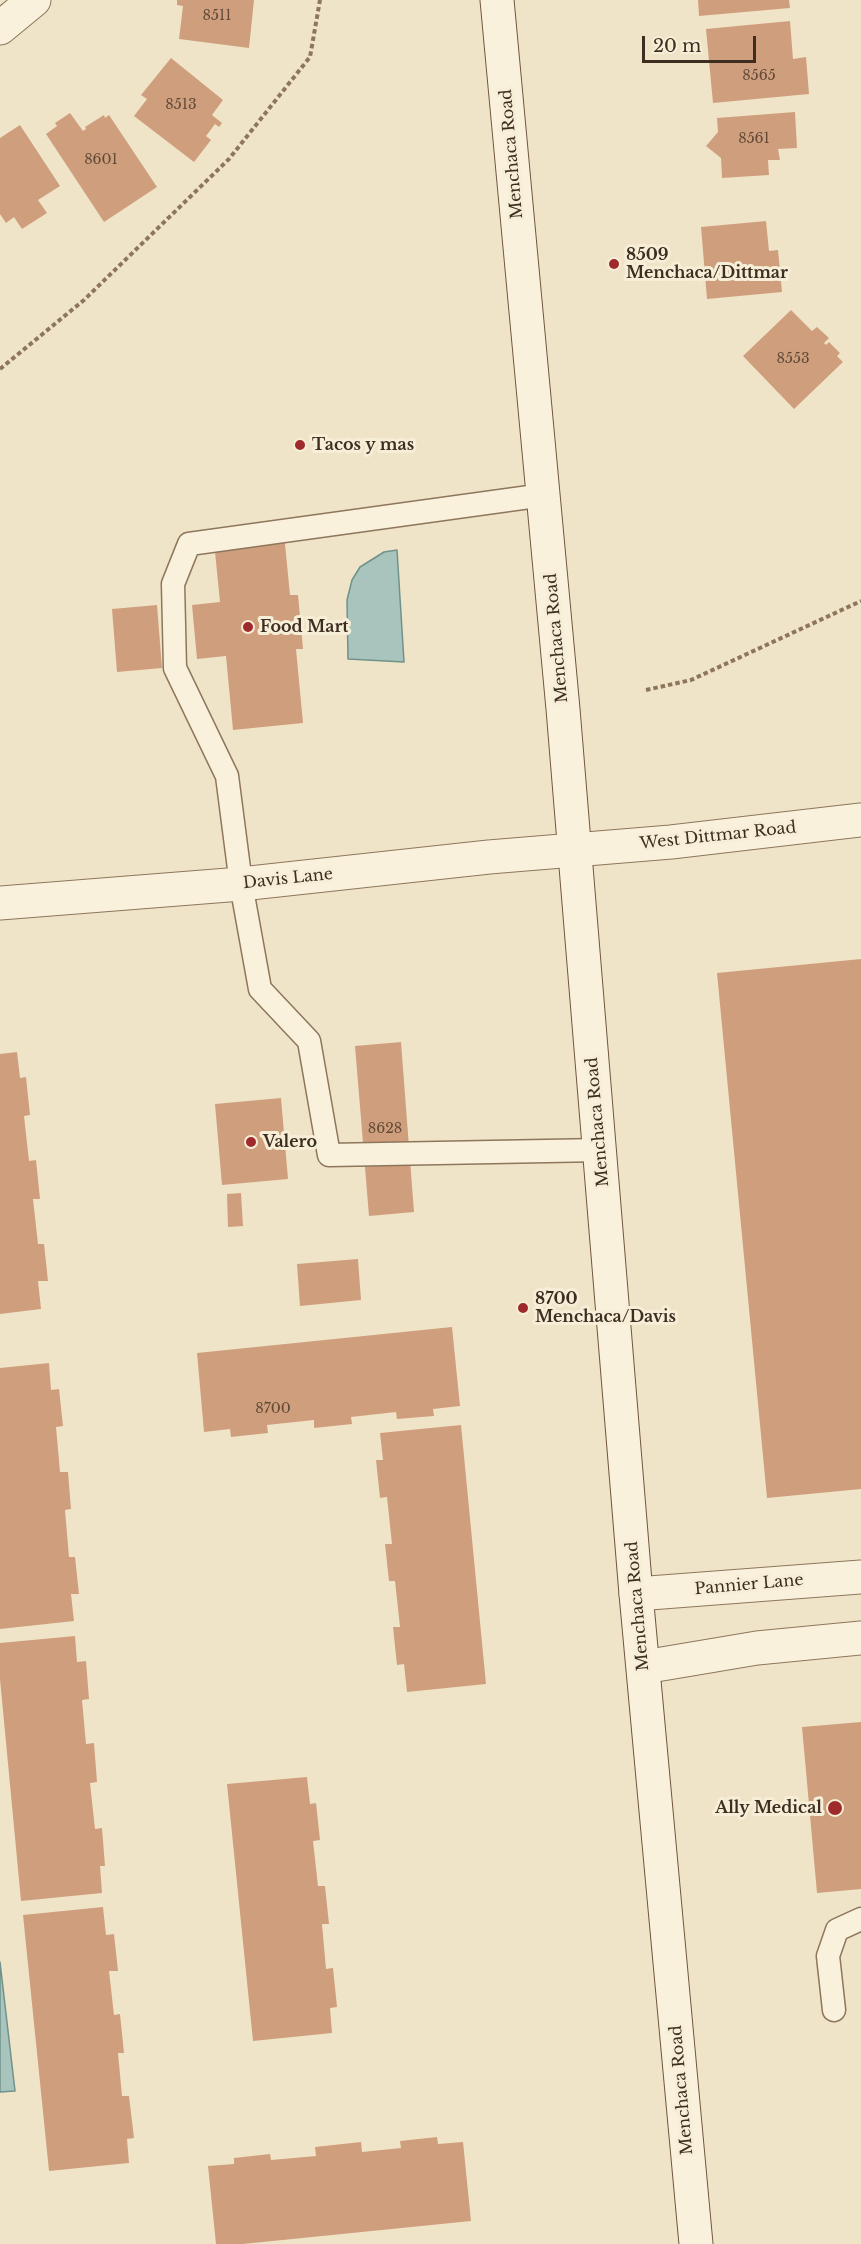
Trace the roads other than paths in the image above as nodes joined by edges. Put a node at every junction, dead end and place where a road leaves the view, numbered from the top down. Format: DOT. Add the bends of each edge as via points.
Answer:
graph roads {
  1 [pos="34,0"];
  2 [pos="497,0"];
  3 [pos="0,28"];
  4 [pos="544,495"];
  5 [pos="861,820"];
  6 [pos="575,849"];
  7 [pos="241,884"];
  8 [pos="0,903"];
  9 [pos="601,1150"];
  10 [pos="861,1576"];
  11 [pos="636,1594"];
  12 [pos="861,1638"];
  13 [pos="644,1667"];
  14 [pos="861,1919"];
  15 [pos="834,2010"];
  16 [pos="696,2244"];
  1 -- 3 [label="main road"];
  2 -- 4 [label="main road, Menchaca Road"];
  4 -- 6 [label="main road, Menchaca Road"];
  4 -- 7 [label="lane" via="189,544 173,584 175,668 227,776"];
  5 -- 6 [label="main road, West Dittmar Road"];
  6 -- 7 [label="main road, Davis Lane"];
  6 -- 9 [label="main road, Menchaca Road"];
  7 -- 8 [label="main road, Davis Lane"];
  7 -- 9 [label="lane" via="260,989 309,1041 329,1155"];
  9 -- 11 [label="main road, Menchaca Road"];
  10 -- 11 [label="main road, Pannier Lane"];
  11 -- 13 [label="main road, Menchaca Road"];
  12 -- 13 [label="main road" via="757,1648"];
  13 -- 16 [label="main road, Menchaca Road"];
  14 -- 15 [label="lane" via="837,1930 828,1956"];
}
